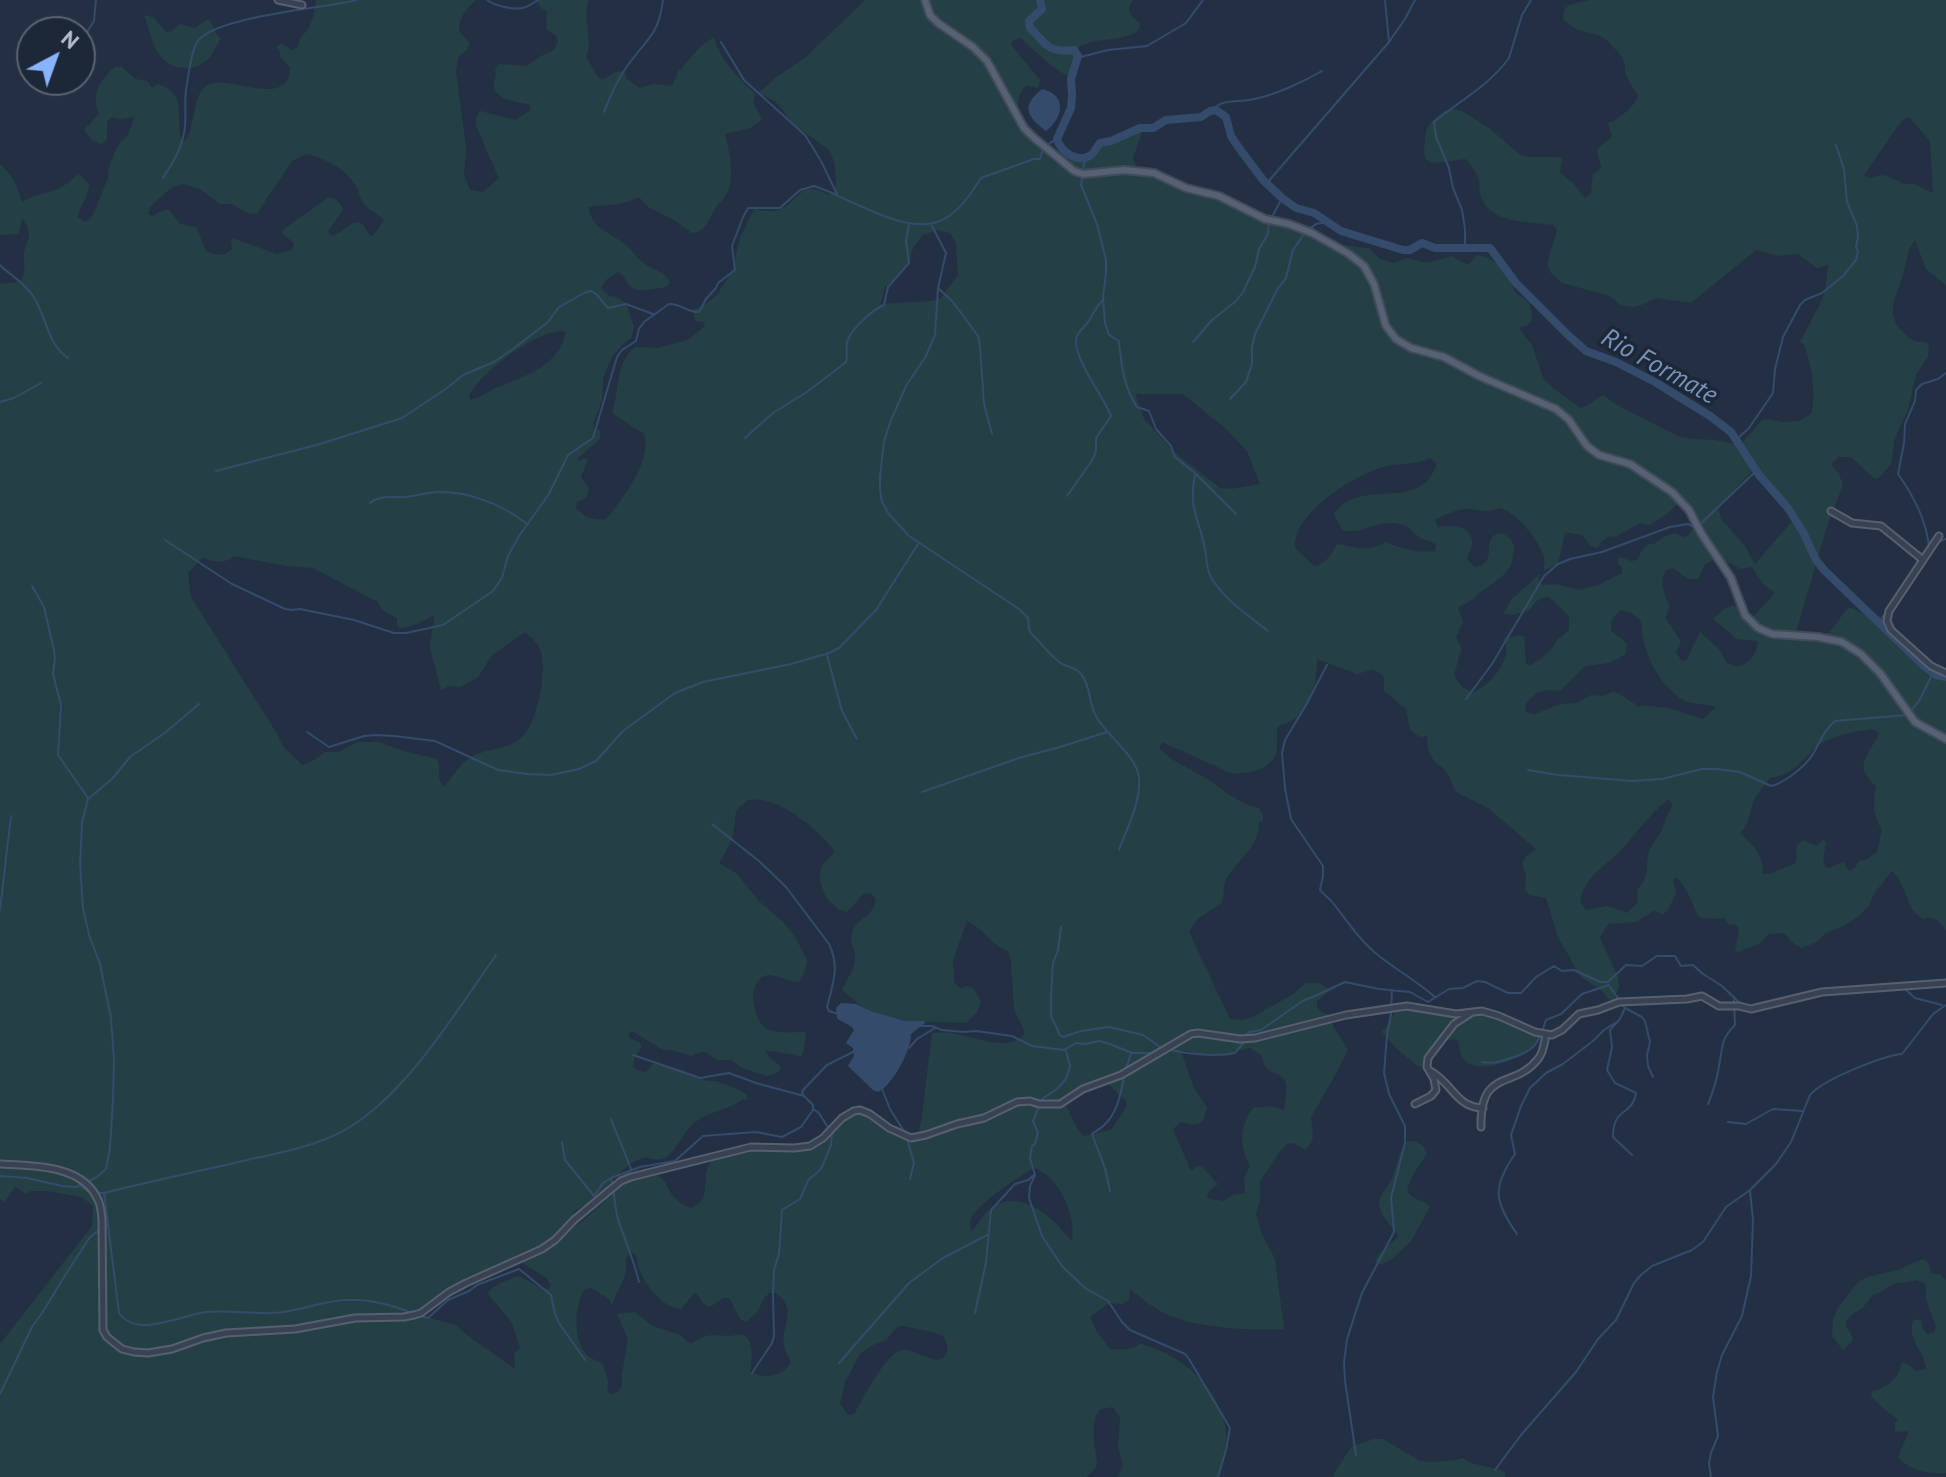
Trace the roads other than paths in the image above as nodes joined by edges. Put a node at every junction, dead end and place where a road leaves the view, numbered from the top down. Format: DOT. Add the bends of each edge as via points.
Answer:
graph roads {
  1 [pos="278,0"];
  2 [pos="925,0"];
  3 [pos="302,5"];
  4 [pos="1831,511"];
  5 [pos="1939,536"];
  6 [pos="1923,560"];
  7 [pos="1946,673"];
  8 [pos="1946,739"];
  9 [pos="1946,983"];
  10 [pos="1476,1011"];
  11 [pos="1546,1035"];
  12 [pos="1429,1071"];
  13 [pos="1415,1104"];
  14 [pos="1483,1108"];
  15 [pos="1481,1127"];
  16 [pos="0,1164"];
  1 -- 3 [label="street"];
  2 -- 8 [label="main road" via="938,23 987,61 1024,128 1074,171 1154,173 1312,233 1349,254 1374,284 1386,326 1396,339 1556,409 1599,455 1630,464 1672,492 1689,510 1731,578 1745,615 1758,628 1842,642 1880,673 1915,722"];
  4 -- 6 [label="street" via="1852,523 1881,526"];
  5 -- 6 [label="street"];
  6 -- 7 [label="street" via="1887,621 1926,661"];
  9 -- 11 [label="street" via="1822,992 1751,1009 1719,1006 1702,996 1619,1002 1579,1014 1562,1030"];
  10 -- 11 [label="street"];
  10 -- 12 [label="street" via="1446,1032 1428,1058"];
  10 -- 16 [label="street" via="1456,1014 1398,1007 1255,1038 1191,1034 1060,1104 1017,1102 917,1137 854,1111 810,1146 739,1149 621,1181 542,1249 466,1283 421,1313 226,1333 156,1353 122,1349 103,1330 102,1219 91,1188 68,1172"];
  11 -- 14 [label="street" via="1536,1062 1491,1088"];
  12 -- 13 [label="street" via="1436,1090"];
  12 -- 14 [label="street" via="1464,1104"];
  14 -- 15 [label="street"];
}
